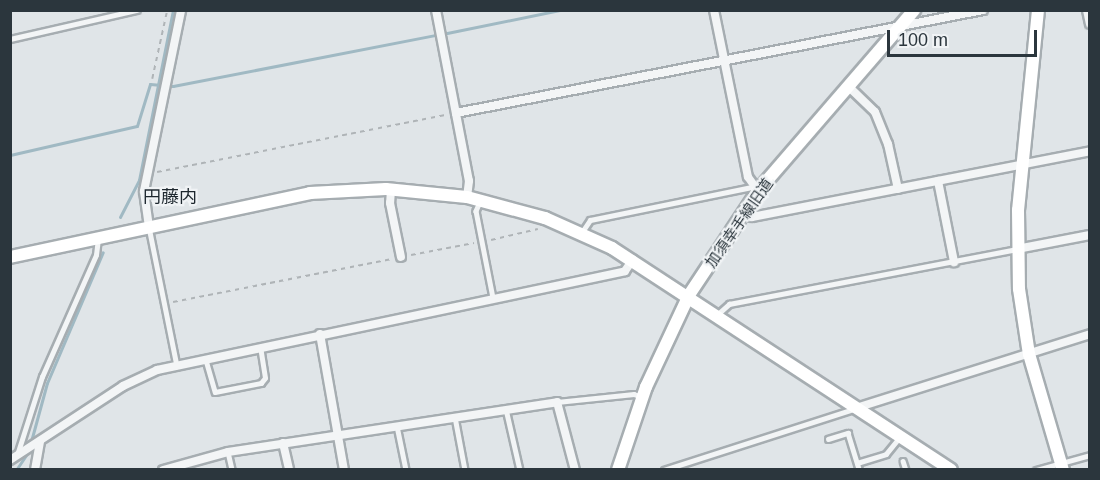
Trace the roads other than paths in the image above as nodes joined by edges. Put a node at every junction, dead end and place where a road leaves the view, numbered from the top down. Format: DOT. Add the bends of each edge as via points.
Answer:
graph roads {
  1 [pos="137,10"];
  2 [pos="182,10"];
  3 [pos="436,10"];
  4 [pos="714,10"];
  5 [pos="914,10"];
  6 [pos="984,10"];
  7 [pos="1038,10"];
  8 [pos="1087,10"];
  9 [pos="1089,24"];
  10 [pos="899,27"];
  11 [pos="10,39"];
  12 [pos="724,63"];
  13 [pos="848,86"];
  14 [pos="456,113"];
  15 [pos="1089,151"];
  16 [pos="1022,164"];
  17 [pos="938,181"];
  18 [pos="755,189"];
  19 [pos="898,189"];
  20 [pos="391,190"];
  21 [pos="467,197"];
  22 [pos="481,200"];
  23 [pos="744,211"];
  24 [pos="149,227"];
  25 [pos="582,232"];
  26 [pos="1089,235"];
  27 [pos="99,238"];
  28 [pos="1017,249"];
  29 [pos="401,257"];
  30 [pos="10,258"];
  31 [pos="633,259"];
  32 [pos="954,262"];
  33 [pos="689,295"];
  34 [pos="493,298"];
  35 [pos="718,314"];
  36 [pos="320,334"];
  37 [pos="1089,334"];
  38 [pos="260,348"];
  39 [pos="1029,354"];
  40 [pos="206,360"];
  41 [pos="177,366"];
  42 [pos="642,397"];
  43 [pos="557,402"];
  44 [pos="859,407"];
  45 [pos="506,409"];
  46 [pos="455,417"];
  47 [pos="397,426"];
  48 [pos="337,435"];
  49 [pos="901,435"];
  50 [pos="828,439"];
  51 [pos="38,442"];
  52 [pos="283,443"];
  53 [pos="21,451"];
  54 [pos="228,452"];
  55 [pos="1089,455"];
  56 [pos="10,460"];
  57 [pos="903,461"];
  58 [pos="857,463"];
  59 [pos="1062,466"];
  60 [pos="165,469"];
  61 [pos="35,470"];
  62 [pos="232,470"];
  63 [pos="289,470"];
  64 [pos="344,470"];
  65 [pos="406,470"];
  66 [pos="465,470"];
  67 [pos="520,470"];
  68 [pos="576,470"];
  69 [pos="618,470"];
  70 [pos="664,470"];
  71 [pos="859,470"];
  72 [pos="906,470"];
  73 [pos="951,470"];
  74 [pos="1036,470"];
  1 -- 11 [label="lane"];
  2 -- 24 [label="street" via="144,191"];
  3 -- 14 [label="street"];
  4 -- 12 [label="street"];
  5 -- 10 [label="street, 加須幸手線旧道"];
  6 -- 10 [label="street"];
  7 -- 16 [label="street"];
  8 -- 9 [label="street"];
  10 -- 12 [label="street"];
  10 -- 13 [label="street, 加須幸手線旧道"];
  12 -- 14 [label="street"];
  12 -- 18 [label="street"];
  13 -- 18 [label="street, 加須幸手線旧道"];
  13 -- 19 [label="street" via="875,112 888,144"];
  14 -- 21 [label="street" via="469,181"];
  15 -- 16 [label="street"];
  16 -- 17 [label="street"];
  16 -- 28 [label="street"];
  17 -- 19 [label="street"];
  17 -- 32 [label="street"];
  18 -- 23 [label="street, 加須幸手線旧道"];
  18 -- 25 [label="lane" via="588,221"];
  19 -- 23 [label="street" via="752,217"];
  20 -- 21 [label="street"];
  20 -- 24 [label="street" via="347,189 277,198"];
  20 -- 29 [label="street"];
  21 -- 22 [label="street"];
  22 -- 25 [label="street"];
  22 -- 34 [label="lane" via="476,211"];
  23 -- 33 [label="street, 加須幸手線旧道"];
  24 -- 27 [label="street"];
  24 -- 41 [label="lane"];
  25 -- 31 [label="street"];
  26 -- 28 [label="street"];
  27 -- 30 [label="street"];
  27 -- 53 [label="lane" via="96,255 42,377"];
  28 -- 32 [label="lane"];
  28 -- 39 [label="street" via="1021,316"];
  31 -- 33 [label="street"];
  31 -- 34 [label="street" via="625,271"];
  32 -- 35 [label="lane" via="729,304"];
  33 -- 35 [label="street"];
  33 -- 42 [label="street, 加須幸手線旧道"];
  34 -- 36 [label="street"];
  35 -- 44 [label="street"];
  36 -- 38 [label="street"];
  36 -- 48 [label="street"];
  37 -- 39 [label="street"];
  38 -- 40 [label="street"];
  38 -- 40 [label="lane" via="265,378 261,383 215,392"];
  39 -- 44 [label="street"];
  39 -- 59 [label="street"];
  40 -- 41 [label="street"];
  41 -- 51 [label="street" via="157,370 123,386"];
  42 -- 43 [label="lane" via="634,394"];
  42 -- 69 [label="street, 加須幸手線旧道"];
  43 -- 45 [label="street"];
  43 -- 68 [label="street"];
  44 -- 49 [label="street"];
  44 -- 70 [label="lane"];
  45 -- 46 [label="street"];
  45 -- 67 [label="lane"];
  46 -- 47 [label="street"];
  46 -- 66 [label="lane"];
  47 -- 48 [label="street"];
  47 -- 65 [label="lane"];
  48 -- 52 [label="street"];
  48 -- 64 [label="street"];
  49 -- 58 [label="lane" via="886,454"];
  49 -- 73 [label="street"];
  50 -- 58 [label="lane" via="848,433"];
  51 -- 53 [label="street"];
  51 -- 61 [label="street"];
  52 -- 54 [label="street"];
  52 -- 63 [label="street"];
  53 -- 56 [label="street"];
  54 -- 60 [label="street"];
  54 -- 62 [label="lane"];
  55 -- 59 [label="lane"];
  57 -- 72 [label="lane"];
  58 -- 71 [label="lane"];
  59 -- 74 [label="lane"];
}
